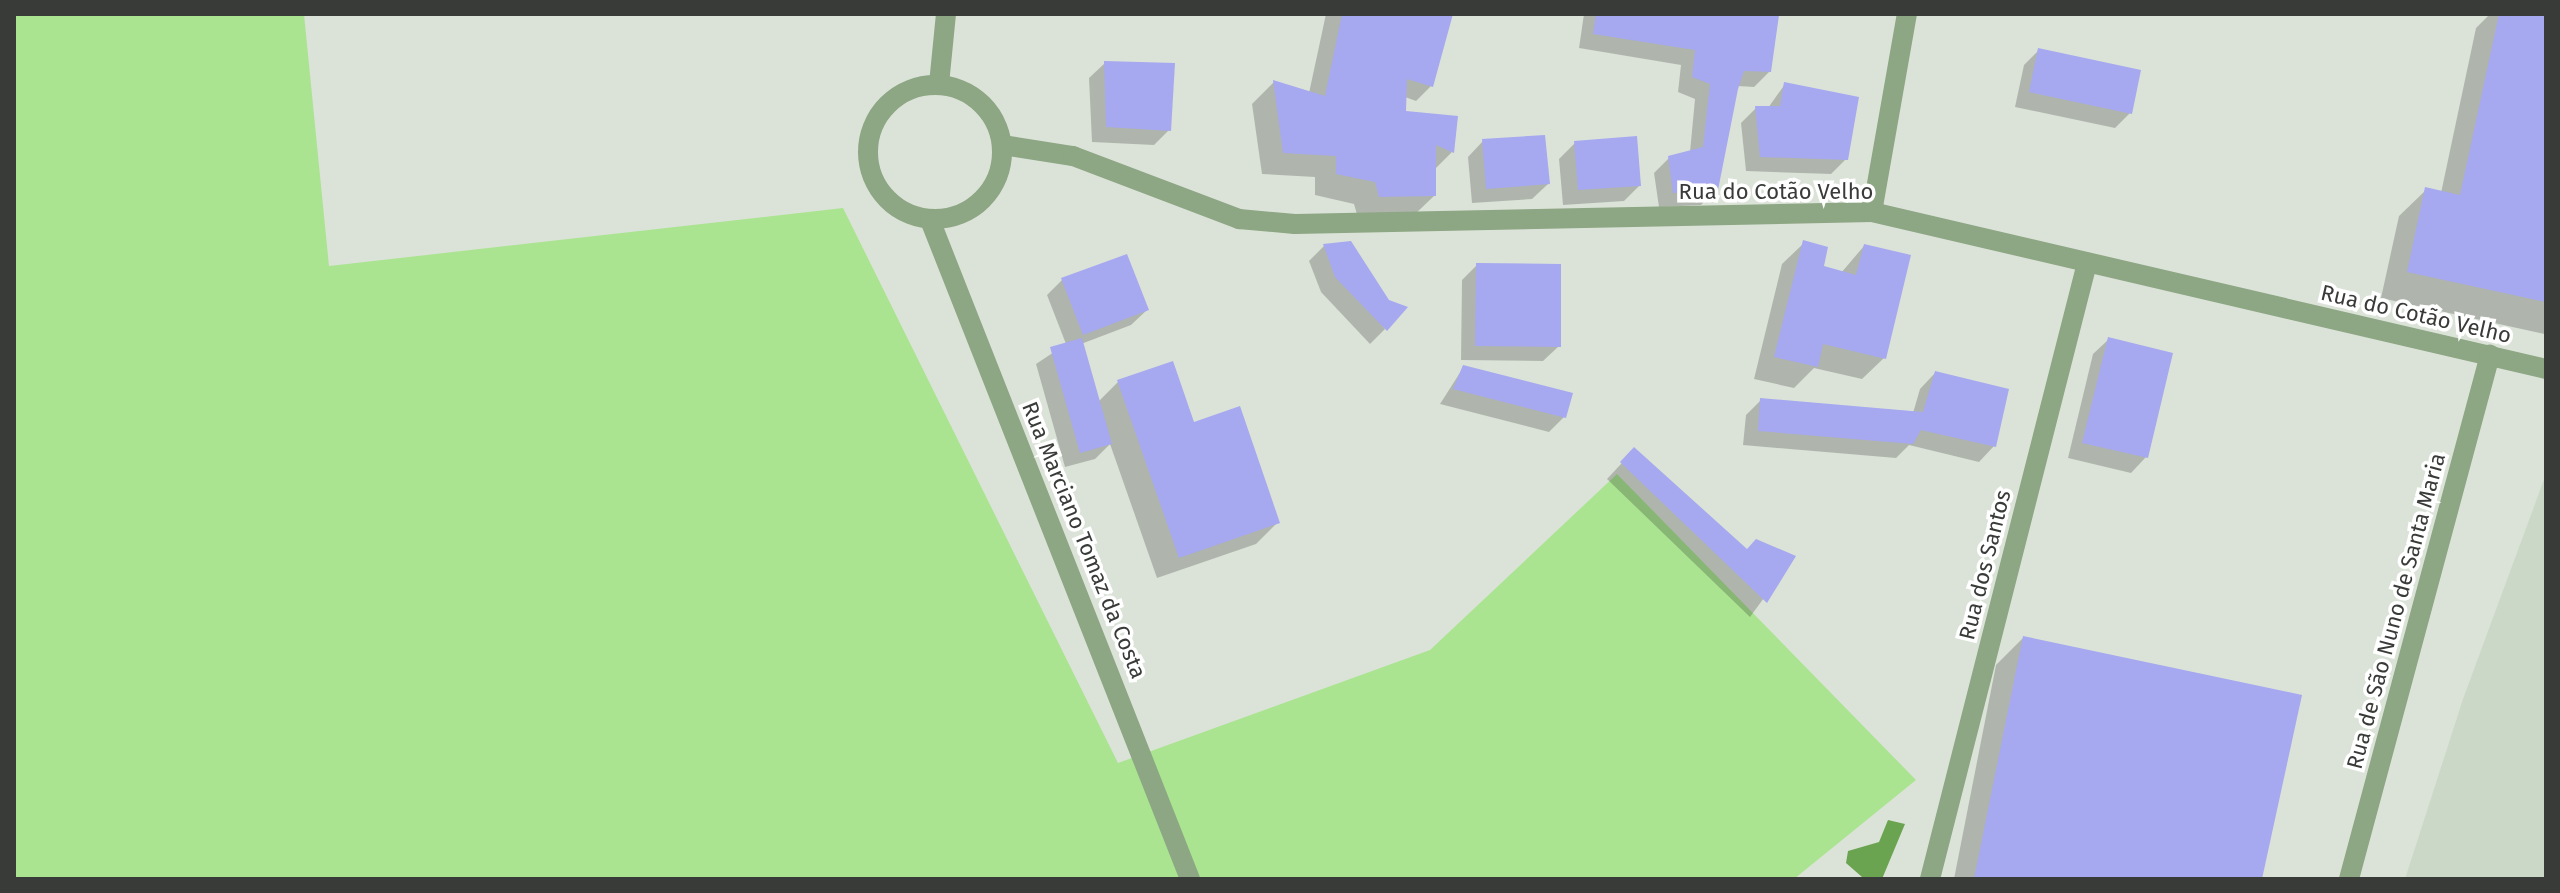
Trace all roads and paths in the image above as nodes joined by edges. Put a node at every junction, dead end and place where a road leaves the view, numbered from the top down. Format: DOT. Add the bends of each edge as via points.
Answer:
graph roads {
  1 [pos="946,14"];
  2 [pos="1907,14"];
  3 [pos="939,84"];
  4 [pos="1002,145"];
  5 [pos="1872,212"];
  6 [pos="930,220"];
  7 [pos="2087,263"];
  8 [pos="2490,355"];
  9 [pos="2546,369"];
  10 [pos="1190,879"];
  11 [pos="1930,879"];
  12 [pos="2349,879"];
  1 -- 3 [label="street"];
  2 -- 5 [label="street"];
  3 -- 4 [label="street" via="988,110"];
  3 -- 6 [label="street" via="918,86 882,109 867,148 877,189 910,215"];
  4 -- 5 [label="street, Rua do Cotão Velho" via="1073,156 1239,219 1295,224"];
  4 -- 6 [label="street" via="1002,164 984,199 950,218"];
  5 -- 7 [label="street, Rua do Cotão Velho"];
  6 -- 10 [label="street, Rua Marciano Tomaz da Costa"];
  7 -- 8 [label="street, Rua do Cotão Velho"];
  7 -- 11 [label="street, Rua dos Santos"];
  8 -- 9 [label="street, Rua do Cotão Velho"];
  8 -- 12 [label="street, Rua de São Nuno de Santa Maria"];
}
